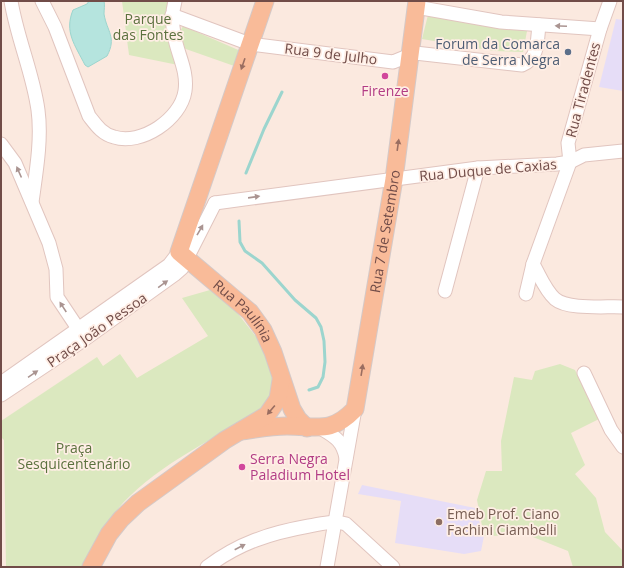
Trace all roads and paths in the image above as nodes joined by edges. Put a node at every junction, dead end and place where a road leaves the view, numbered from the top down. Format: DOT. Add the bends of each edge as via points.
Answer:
graph roads {
  1 [pos="12,1"];
  2 [pos="42,1"];
  3 [pos="175,1"];
  4 [pos="265,1"];
  5 [pos="610,1"];
  6 [pos="417,4"];
  7 [pos="172,15"];
  8 [pos="539,25"];
  9 [pos="600,29"];
  10 [pos="250,44"];
  11 [pos="411,54"];
  12 [pos="1,144"];
  13 [pos="623,151"];
  14 [pos="570,162"];
  15 [pos="478,168"];
  16 [pos="394,179"];
  17 [pos="198,197"];
  18 [pos="32,202"];
  19 [pos="215,203"];
  20 [pos="183,255"];
  21 [pos="533,264"];
  22 [pos="445,292"];
  23 [pos="526,294"];
  24 [pos="622,304"];
  25 [pos="82,334"];
  26 [pos="584,373"];
  27 [pos="282,376"];
  28 [pos="1,383"];
  29 [pos="1,396"];
  30 [pos="355,409"];
  31 [pos="315,428"];
  32 [pos="241,431"];
  33 [pos="623,447"];
  34 [pos="347,460"];
  35 [pos="335,521"];
  36 [pos="91,567"];
  37 [pos="207,567"];
  38 [pos="327,567"];
  39 [pos="393,567"];
  1 -- 18 [label="street" via="38,113 37,162"];
  2 -- 7 [label="street" via="55,27 89,116 106,134 122,139 133,140 162,124 174,113 185,92 186,75 174,35"];
  3 -- 7 [label="street"];
  4 -- 10 [label="main road"];
  5 -- 9 [label="street, Rua Tiradentes"];
  6 -- 8 [label="street" via="501,22"];
  6 -- 11 [label="main road, Rua 7 de Setembro"];
  7 -- 10 [label="street, Rua 9 de Julho"];
  9 -- 8 [label="street, one-way"];
  8 -- 11 [label="street" via="536,53 532,60 522,65"];
  9 -- 14 [label="street, Rua Tiradentes" via="568,143"];
  10 -- 11 [label="street, Rua 9 de Julho" via="393,62"];
  10 -- 17 [label="main road, one-way"];
  16 -- 11 [label="main road, Rua 7 de Setembro, one-way"];
  18 -- 12 [label="street, one-way" via="15,163"];
  13 -- 14 [label="street, Rua Duque de Caxias" via="584,155"];
  14 -- 15 [label="street, Rua Duque de Caxias"];
  14 -- 21 [label="street, Rua Tiradentes"];
  15 -- 16 [label="street, Rua Duque de Caxias"];
  15 -- 22 [label="street"];
  19 -- 16 [label="street, Rua Duque de Caxias, one-way"];
  30 -- 16 [label="main road, Rua 7 de Setembro, one-way"];
  17 -- 19 [label="street"];
  17 -- 20 [label="main road"];
  25 -- 18 [label="street, one-way" via="58,297 54,256"];
  20 -- 19 [label="street, Praça João Pessoa, one-way" via="193,243"];
  20 -- 25 [label="street, Praça João Pessoa" via="182,268 168,280"];
  20 -- 27 [label="main road, Rua Paulínia" via="250,312 263,330"];
  21 -- 23 [label="street, Rua Tiradentes"];
  21 -- 24 [label="street" via="548,290 556,299 566,304"];
  25 -- 28 [label="street, Praça João Pessoa"];
  29 -- 25 [label="street, Praça João Pessoa, one-way"];
  26 -- 33 [label="street" via="611,430"];
  27 -- 31 [label="main road, Rua Paulínia" via="298,420"];
  27 -- 32 [label="main road, one-way" via="278,399 273,409"];
  30 -- 31 [label="main road" via="348,417"];
  30 -- 34 [label="street, Rua 7 de Setembro"];
  31 -- 32 [label="main road" via="287,426"];
  31 -- 34 [label="street" via="338,438"];
  32 -- 36 [label="main road" via="138,502 109,534"];
  34 -- 35 [label="street, Rua 7 de Setembro"];
  37 -- 35 [label="street, one-way" via="262,536"];
  35 -- 38 [label="street, Rua 7 de Setembro"];
  35 -- 39 [label="street" via="346,524"];
}
